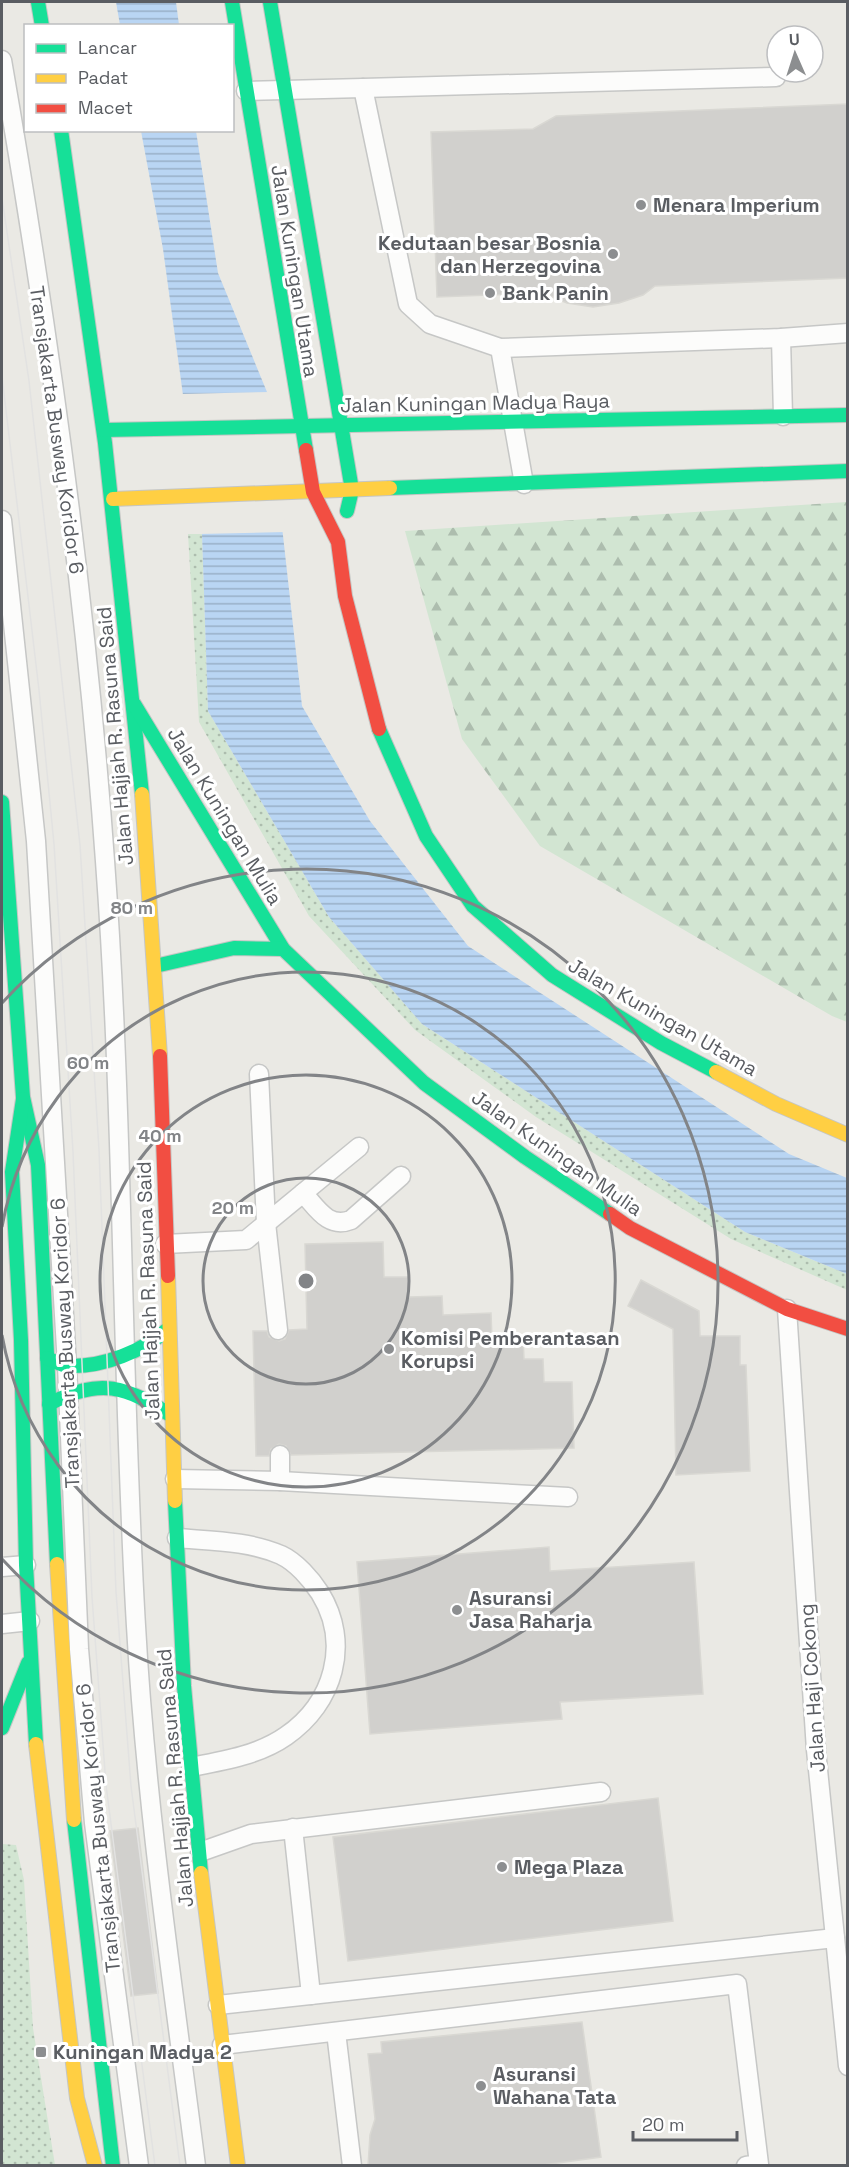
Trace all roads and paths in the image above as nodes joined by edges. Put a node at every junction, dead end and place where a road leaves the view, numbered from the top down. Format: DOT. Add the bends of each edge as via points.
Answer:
graph roads {
  1 [pos="38,2"];
  2 [pos="232,2"];
  3 [pos="270,2"];
  4 [pos="42,24"];
  5 [pos="2,60"];
  6 [pos="765,76"];
  7 [pos="363,88"];
  8 [pos="285,90"];
  9 [pos="246,91"];
  10 [pos="61,132"];
  11 [pos="848,333"];
  12 [pos="781,338"];
  13 [pos="500,348"];
  14 [pos="848,415"];
  15 [pos="783,416"];
  16 [pos="514,423"];
  17 [pos="341,425"];
  18 [pos="300,426"];
  19 [pos="104,430"];
  20 [pos="848,471"];
  21 [pos="524,484"];
  22 [pos="352,490"];
  23 [pos="313,492"];
  24 [pos="113,499"];
  25 [pos="2,520"];
  26 [pos="338,542"];
  27 [pos="134,704"];
  28 [pos="2,807"];
  29 [pos="5,872"];
  30 [pos="284,949"];
  31 [pos="155,966"];
  32 [pos="21,1072"];
  33 [pos="2,1073"];
  34 [pos="259,1074"];
  35 [pos="23,1097"];
  36 [pos="848,1135"];
  37 [pos="359,1146"];
  38 [pos="401,1176"];
  39 [pos="303,1193"];
  40 [pos="266,1223"];
  41 [pos="165,1244"];
  42 [pos="786,1309"];
  43 [pos="168,1329"];
  44 [pos="848,1329"];
  45 [pos="278,1330"];
  46 [pos="126,1354"];
  47 [pos="47,1358"];
  48 [pos="68,1366"];
  49 [pos="21,1374"];
  50 [pos="2,1376"];
  51 [pos="127,1389"];
  52 [pos="69,1392"];
  53 [pos="50,1404"];
  54 [pos="172,1416"];
  55 [pos="280,1455"];
  56 [pos="175,1479"];
  57 [pos="280,1481"];
  58 [pos="568,1497"];
  59 [pos="177,1538"];
  60 [pos="26,1565"];
  61 [pos="2,1567"];
  62 [pos="30,1621"];
  63 [pos="2,1624"];
  64 [pos="33,1652"];
  65 [pos="2,1728"];
  66 [pos="191,1767"];
  67 [pos="601,1792"];
  68 [pos="293,1828"];
  69 [pos="200,1852"];
  70 [pos="835,1938"];
  71 [pos="311,1995"];
  72 [pos="218,2005"];
  73 [pos="336,2032"];
  74 [pos="222,2045"];
  75 [pos="848,2066"];
  76 [pos="95,2166"];
  77 [pos="113,2166"];
  78 [pos="139,2166"];
  79 [pos="196,2166"];
  80 [pos="238,2166"];
  81 [pos="352,2166"];
  82 [pos="746,2166"];
  1 -- 4 [label="main road"];
  2 -- 9 [label="main road, Jalan Kuningan Utama"];
  3 -- 8 [label="main road, Jalan Kuningan Utama"];
  5 -- 46 [label="lane, Transjakarta Busway Koridor 6" via="54,391 86,643 116,1023"];
  6 -- 7 [label="lane"];
  7 -- 8 [label="lane"];
  7 -- 13 [label="lane" via="408,304 430,324"];
  8 -- 9 [label="lane"];
  8 -- 17 [label="main road, Jalan Kuningan Utama"];
  9 -- 18 [label="main road, Jalan Kuningan Utama"];
  10 -- 19 [label="main road, Jalan Hajjah R. Rasuna Said"];
  11 -- 12 [label="lane"];
  12 -- 13 [label="lane"];
  12 -- 15 [label="lane"];
  13 -- 16 [label="lane"];
  14 -- 15 [label="main road, Jalan Kuningan Madya Raya"];
  15 -- 16 [label="main road, Jalan Kuningan Madya Raya"];
  16 -- 17 [label="main road, Jalan Kuningan Madya Raya"];
  16 -- 21 [label="lane"];
  17 -- 18 [label="main road, Jalan Kuningan Madya Raya"];
  17 -- 22 [label="main road, Jalan Kuningan Utama"];
  18 -- 19 [label="main road, Jalan Kuningan Madya Raya"];
  18 -- 23 [label="main road, Jalan Kuningan Utama"];
  19 -- 24 [label="main road, Jalan Hajjah R. Rasuna Said"];
  20 -- 21 [label="main road"];
  21 -- 22 [label="main road"];
  22 -- 23 [label="main road"];
  22 -- 26 [label="main road, Jalan Kuningan Utama"];
  23 -- 24 [label="main road"];
  23 -- 26 [label="main road, Jalan Kuningan Utama"];
  24 -- 27 [label="main road, Jalan Hajjah R. Rasuna Said"];
  25 -- 48 [label="lane, Transjakarta Busway Koridor 6" via="36,841"];
  26 -- 36 [label="main road, Jalan Kuningan Utama" via="345,596 380,731 426,836 473,906 552,975 661,1043 776,1104"];
  27 -- 30 [label="main road, Jalan Kuningan Mulia"];
  27 -- 31 [label="main road, Jalan Hajjah R. Rasuna Said"];
  28 -- 29 [label="main road"];
  29 -- 32 [label="main road"];
  30 -- 31 [label="main road" via="252,945 213,950"];
  30 -- 42 [label="main road, Jalan Kuningan Mulia" via="424,1083 525,1157 630,1228"];
  31 -- 41 [label="main road, Jalan Hajjah R. Rasuna Said"];
  32 -- 33 [label="lane"];
  32 -- 35 [label="main road"];
  34 -- 40 [label="lane"];
  35 -- 47 [label="main road" via="38,1165"];
  35 -- 49 [label="main road" via="12,1172"];
  37 -- 39 [label="lane"];
  38 -- 39 [label="lane" via="351,1220 341,1224 327,1220"];
  39 -- 40 [label="lane"];
  40 -- 41 [label="lane" via="246,1240"];
  40 -- 45 [label="lane"];
  41 -- 43 [label="main road, Jalan Hajjah R. Rasuna Said"];
  42 -- 44 [label="main road, Jalan Kuningan Mulia"];
  42 -- 70 [label="lane, Jalan Haji Cokong" via="816,1750"];
  43 -- 46 [label="main road" via="151,1344"];
  43 -- 54 [label="main road, Jalan Hajjah R. Rasuna Said"];
  46 -- 48 [label="main road"];
  46 -- 51 [label="lane, Transjakarta Busway Koridor 6"];
  47 -- 48 [label="main road"];
  47 -- 53 [label="main road"];
  48 -- 52 [label="lane, Transjakarta Busway Koridor 6"];
  49 -- 50 [label="lane"];
  49 -- 60 [label="main road"];
  51 -- 52 [label="main road" via="107,1385"];
  51 -- 54 [label="main road"];
  51 -- 79 [label="lane, Transjakarta Busway Koridor 6" via="136,1622 148,1777"];
  52 -- 53 [label="main road"];
  52 -- 78 [label="lane, Transjakarta Busway Koridor 6" via="79,1649 94,1823"];
  53 -- 77 [label="main road" via="61,1641 75,1827"];
  54 -- 56 [label="main road, Jalan Hajjah R. Rasuna Said"];
  55 -- 57 [label="lane"];
  56 -- 57 [label="lane"];
  56 -- 59 [label="main road, Jalan Hajjah R. Rasuna Said"];
  57 -- 58 [label="lane"];
  59 -- 66 [label="main road, Jalan Hajjah R. Rasuna Said"];
  59 -- 66 [label="lane" via="247,1545 282,1556 311,1579 330,1610 337,1646 331,1682 313,1714 285,1737 248,1754"];
  60 -- 61 [label="lane"];
  60 -- 62 [label="main road"];
  62 -- 63 [label="lane"];
  62 -- 64 [label="main road"];
  64 -- 65 [label="main road"];
  64 -- 76 [label="main road" via="36,1741 69,2036 77,2098"];
  66 -- 69 [label="main road, Jalan Hajjah R. Rasuna Said"];
  67 -- 68 [label="lane"];
  68 -- 69 [label="lane" via="250,1834"];
  68 -- 71 [label="lane"];
  69 -- 72 [label="main road, Jalan Hajjah R. Rasuna Said"];
  70 -- 71 [label="lane"];
  70 -- 75 [label="lane, Jalan Haji Cokong"];
  71 -- 72 [label="lane"];
  72 -- 74 [label="main road, Jalan Hajjah R. Rasuna Said"];
  73 -- 74 [label="lane"];
  73 -- 81 [label="lane"];
  73 -- 82 [label="lane" via="738,1984 759,2164"];
  74 -- 80 [label="main road, Jalan Hajjah R. Rasuna Said"];
}
